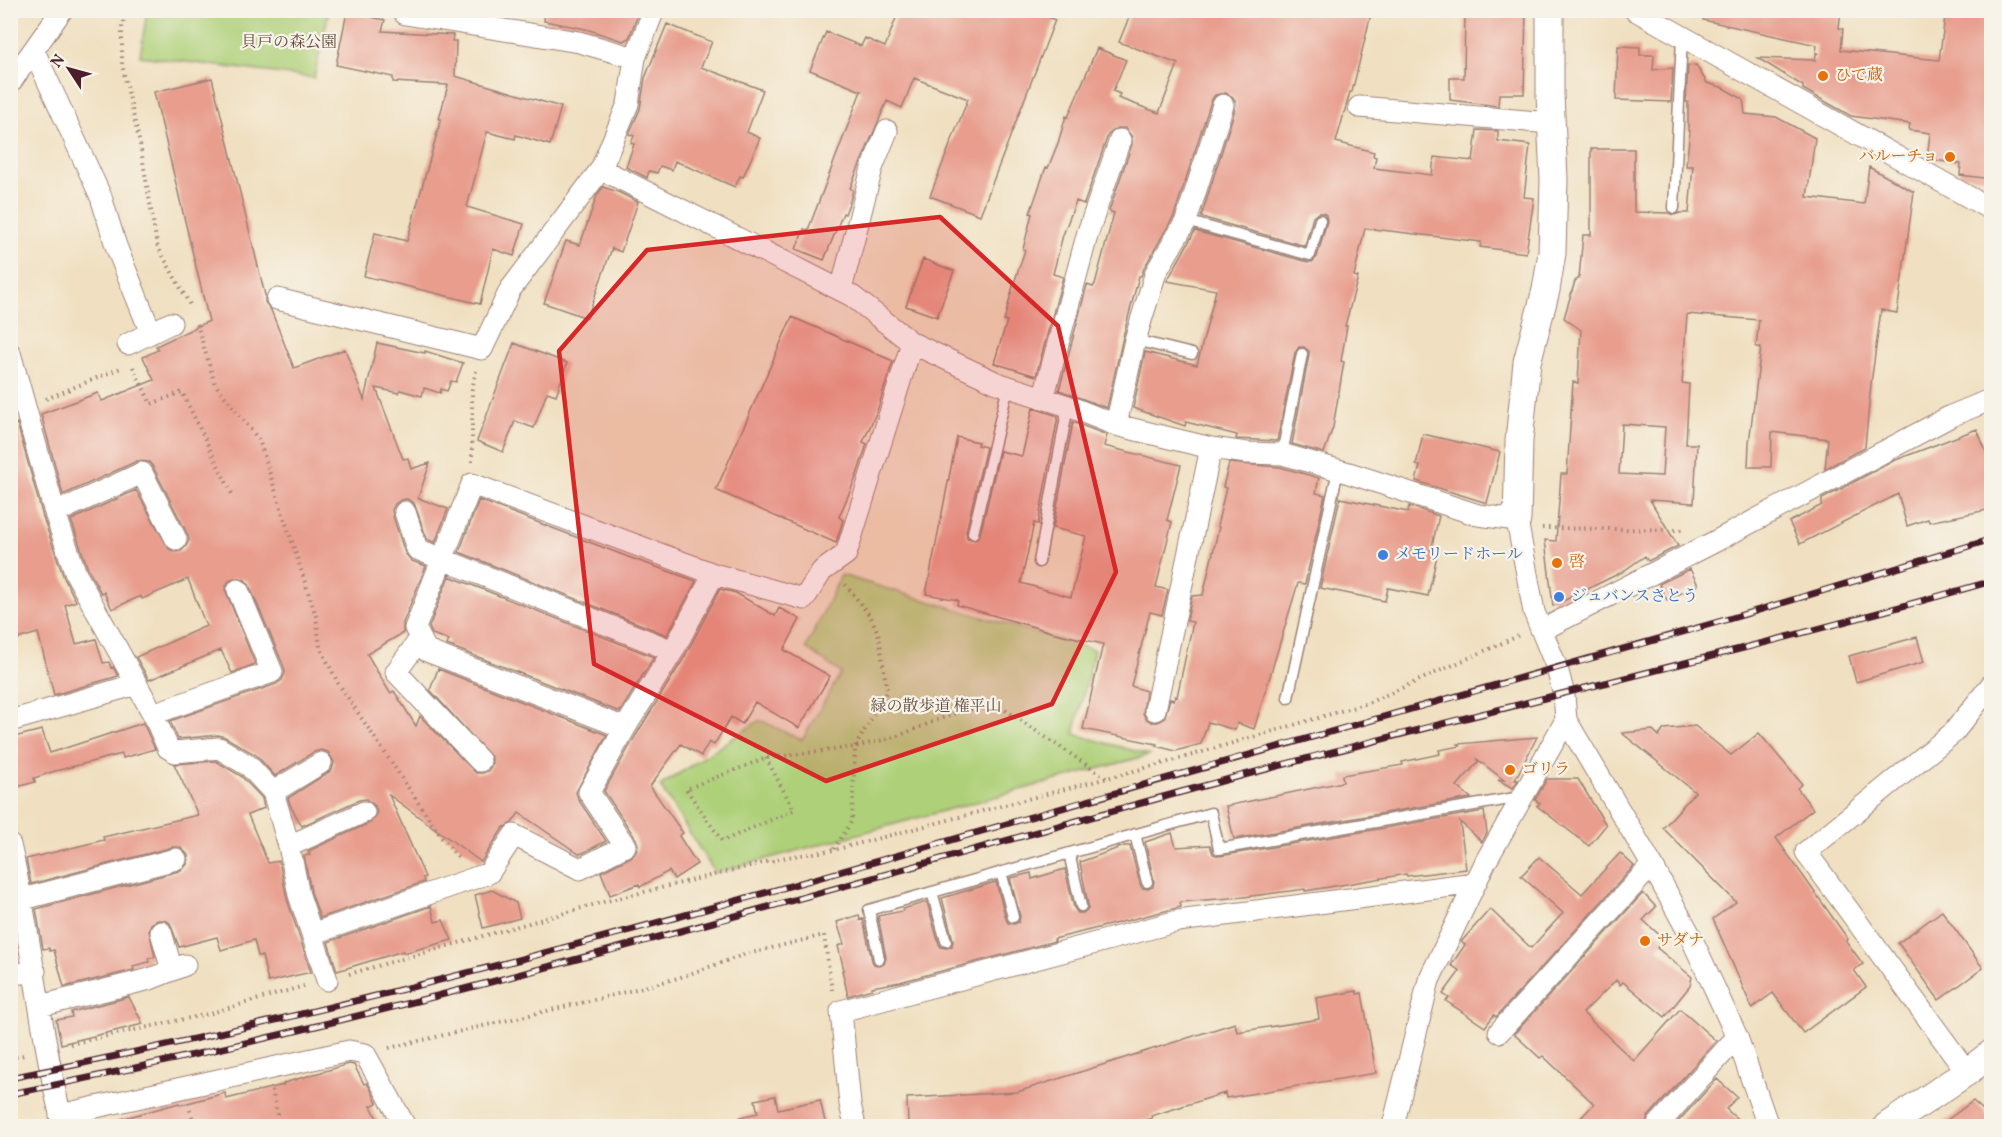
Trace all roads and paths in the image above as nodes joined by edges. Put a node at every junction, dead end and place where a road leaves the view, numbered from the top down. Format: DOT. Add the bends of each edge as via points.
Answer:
graph roads {
  1 [pos="62,10"];
  2 [pos="129,10"];
  3 [pos="234,10"];
  4 [pos="241,10"];
  5 [pos="405,10"];
  6 [pos="654,10"];
  7 [pos="1550,10"];
  8 [pos="1635,10"];
  9 [pos="1682,37"];
  10 [pos="635,58"];
  11 [pos="19,65"];
  12 [pos="1223,105"];
  13 [pos="1359,107"];
  14 [pos="1551,123"];
  15 [pos="886,131"];
  16 [pos="1120,140"];
  17 [pos="601,169"];
  18 [pos="1674,208"];
  19 [pos="1992,210"];
  20 [pos="1320,220"];
  21 [pos="1186,221"];
  22 [pos="841,290"];
  23 [pos="277,299"];
  24 [pos="192,309"];
  25 [pos="195,320"];
  26 [pos="171,323"];
  27 [pos="151,333"];
  28 [pos="1135,340"];
  29 [pos="912,343"];
  30 [pos="128,344"];
  31 [pos="482,349"];
  32 [pos="10,353"];
  33 [pos="1192,354"];
  34 [pos="1302,354"];
  35 [pos="1008,387"];
  36 [pos="1043,399"];
  37 [pos="1992,399"];
  38 [pos="1068,406"];
  39 [pos="26,407"];
  40 [pos="1116,424"];
  41 [pos="1211,448"];
  42 [pos="1282,454"];
  43 [pos="1338,470"];
  44 [pos="472,484"];
  45 [pos="232,494"];
  46 [pos="405,512"];
  47 [pos="55,513"];
  48 [pos="1517,524"];
  49 [pos="973,533"];
  50 [pos="176,539"];
  51 [pos="1716,540"];
  52 [pos="846,554"];
  53 [pos="441,558"];
  54 [pos="1039,562"];
  55 [pos="714,574"];
  56 [pos="238,590"];
  57 [pos="1542,630"];
  58 [pos="420,639"];
  59 [pos="674,651"];
  60 [pos="137,684"];
  61 [pos="1992,684"];
  62 [pos="1288,698"];
  63 [pos="1155,710"];
  64 [pos="153,714"];
  65 [pos="1566,720"];
  66 [pos="10,721"];
  67 [pos="625,728"];
  68 [pos="855,747"];
  69 [pos="765,758"];
  70 [pos="480,761"];
  71 [pos="321,763"];
  72 [pos="1107,778"];
  73 [pos="273,792"];
  74 [pos="1521,797"];
  75 [pos="364,812"];
  76 [pos="1136,834"];
  77 [pos="10,845"];
  78 [pos="289,846"];
  79 [pos="834,850"];
  80 [pos="1069,853"];
  81 [pos="176,859"];
  82 [pos="1652,866"];
  83 [pos="1002,872"];
  84 [pos="475,878"];
  85 [pos="1147,882"];
  86 [pos="1475,883"];
  87 [pos="932,892"];
  88 [pos="23,899"];
  89 [pos="1081,906"];
  90 [pos="1013,916"];
  91 [pos="161,932"];
  92 [pos="312,934"];
  93 [pos="946,942"];
  94 [pos="879,959"];
  95 [pos="35,971"];
  96 [pos="10,975"];
  97 [pos="327,980"];
  98 [pos="40,1006"];
  99 [pos="842,1011"];
  100 [pos="1499,1032"];
  101 [pos="1737,1037"];
  102 [pos="46,1049"];
  103 [pos="1992,1053"];
  104 [pos="365,1054"];
  105 [pos="10,1058"];
  106 [pos="267,1069"];
  107 [pos="1967,1072"];
  108 [pos="62,1121"];
  109 [pos="280,1126"];
  110 [pos="405,1126"];
  111 [pos="855,1126"];
  112 [pos="1394,1126"];
  113 [pos="1657,1126"];
  114 [pos="1768,1126"];
  115 [pos="1887,1126"];
  1 -- 11 [label="street"];
  2 -- 24 [label="path" via="122,26 122,65 157,244"];
  3 -- 4 [label="path"];
  5 -- 10 [label="street" via="405,14 579,42"];
  6 -- 10 [label="street"];
  7 -- 14 [label="street"];
  8 -- 9 [label="street"];
  9 -- 18 [label="lane"];
  9 -- 19 [label="street"];
  10 -- 17 [label="street" via="628,104"];
  11 -- 27 [label="street" via="101,197"];
  12 -- 21 [label="street"];
  13 -- 14 [label="street"];
  14 -- 48 [label="street" via="1552,253 1527,362 1518,441"];
  15 -- 22 [label="street" via="872,168"];
  16 -- 36 [label="street" via="1088,232"];
  17 -- 22 [label="street"];
  17 -- 31 [label="street" via="510,291"];
  20 -- 21 [label="lane" via="1310,255"];
  21 -- 28 [label="street" via="1156,272"];
  22 -- 29 [label="street"];
  23 -- 31 [label="street"];
  25 -- 84 [label="path" via="215,384 259,440 316,616 320,647 338,683 442,838"];
  26 -- 27 [label="street"];
  27 -- 30 [label="street"];
  28 -- 33 [label="lane"];
  28 -- 40 [label="street"];
  29 -- 35 [label="street"];
  29 -- 52 [label="street"];
  31 -- 44 [label="path" via="471,389"];
  32 -- 39 [label="street"];
  34 -- 42 [label="lane"];
  35 -- 36 [label="street"];
  35 -- 49 [label="lane"];
  36 -- 38 [label="street"];
  37 -- 51 [label="street" via="1951,416"];
  38 -- 40 [label="street"];
  38 -- 54 [label="lane"];
  39 -- 45 [label="path" via="132,364 151,404 182,392"];
  39 -- 47 [label="street"];
  40 -- 41 [label="street"];
  41 -- 42 [label="street"];
  41 -- 63 [label="street"];
  42 -- 43 [label="street"];
  43 -- 48 [label="street"];
  43 -- 62 [label="lane"];
  44 -- 53 [label="street"];
  44 -- 55 [label="street"];
  46 -- 53 [label="street" via="417,549"];
  47 -- 50 [label="street" via="142,473"];
  47 -- 60 [label="street" via="76,574"];
  48 -- 51 [label="path" via="1700,530"];
  48 -- 57 [label="street" via="1534,612"];
  51 -- 57 [label="street"];
  52 -- 55 [label="street" via="822,571 804,599"];
  52 -- 68 [label="path" via="845,584 871,617 879,636 887,691"];
  53 -- 58 [label="street" via="415,628"];
  53 -- 59 [label="street"];
  55 -- 59 [label="street"];
  56 -- 64 [label="street" via="272,672"];
  57 -- 65 [label="street" via="1557,668"];
  57 -- 72 [label="path" via="1522,634 1368,703"];
  58 -- 67 [label="street" via="427,651"];
  58 -- 70 [label="street" via="396,672"];
  59 -- 67 [label="street"];
  60 -- 64 [label="street"];
  60 -- 66 [label="street"];
  61 -- 107 [label="street" via="1953,733 1806,852"];
  64 -- 73 [label="street" via="168,748 175,752 219,748 249,766"];
  65 -- 74 [label="street"];
  65 -- 82 [label="street"];
  67 -- 84 [label="street" via="589,792 625,846 580,870 514,835 489,873"];
  68 -- 69 [label="path"];
  68 -- 72 [label="path" via="895,737 963,710 1001,707"];
  68 -- 79 [label="path" via="852,821"];
  69 -- 69 [label="path" via="794,810 722,841 686,789"];
  71 -- 73 [label="street"];
  72 -- 79 [label="path"];
  73 -- 78 [label="street"];
  74 -- 76 [label="lane" via="1219,849 1211,813"];
  74 -- 86 [label="street"];
  75 -- 78 [label="street"];
  76 -- 80 [label="lane"];
  76 -- 85 [label="lane"];
  77 -- 88 [label="street"];
  78 -- 92 [label="street"];
  79 -- 97 [label="path" via="787,857 603,902"];
  80 -- 83 [label="lane"];
  80 -- 89 [label="lane"];
  81 -- 88 [label="street"];
  82 -- 100 [label="street"];
  82 -- 101 [label="street" via="1690,935"];
  83 -- 87 [label="lane"];
  83 -- 90 [label="lane"];
  84 -- 92 [label="street"];
  86 -- 99 [label="street" via="1178,921"];
  86 -- 112 [label="street" via="1430,980"];
  87 -- 93 [label="lane"];
  87 -- 94 [label="lane" via="869,910"];
  88 -- 95 [label="street"];
  91 -- 98 [label="street" via="178,967 150,979"];
  92 -- 97 [label="street"];
  95 -- 96 [label="street"];
  95 -- 98 [label="street"];
  97 -- 102 [label="path" via="208,1014"];
  98 -- 102 [label="street"];
  99 -- 104 [label="path" via="833,999 824,935 602,998"];
  99 -- 111 [label="street"];
  101 -- 113 [label="street"];
  101 -- 114 [label="street"];
  102 -- 105 [label="path"];
  102 -- 108 [label="street"];
  103 -- 107 [label="street"];
  104 -- 106 [label="street" via="349,1051"];
  104 -- 110 [label="street"];
  106 -- 108 [label="street"];
  106 -- 109 [label="path"];
  107 -- 115 [label="street"];
}
